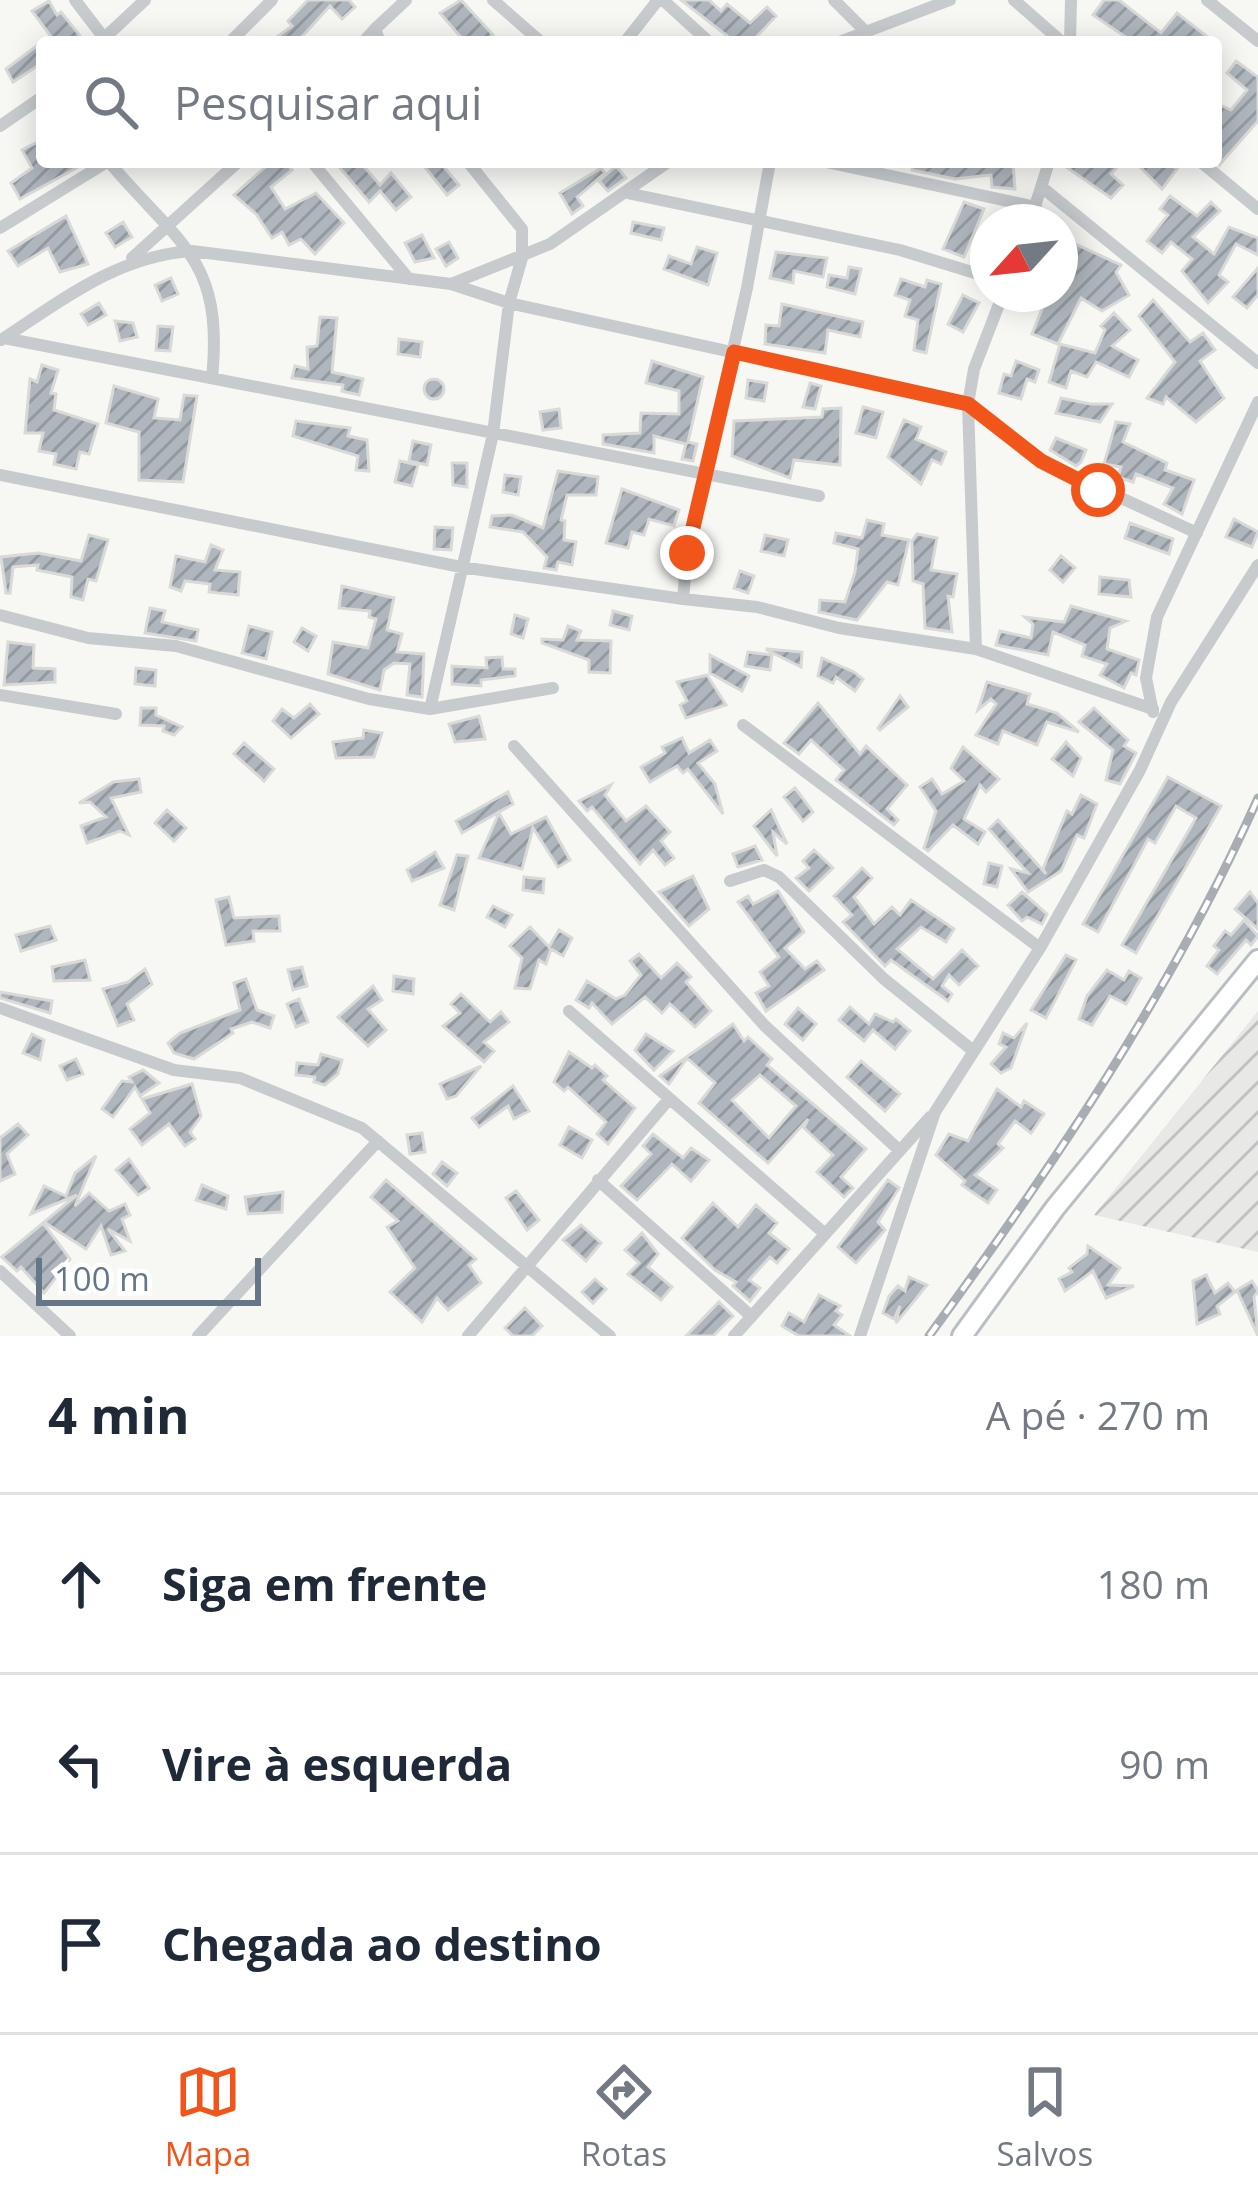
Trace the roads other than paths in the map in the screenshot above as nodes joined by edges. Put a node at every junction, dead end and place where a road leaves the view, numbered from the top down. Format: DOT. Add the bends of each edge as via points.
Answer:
graph roads {
  1 [pos="75,0"];
  2 [pos="145,0"];
  3 [pos="272,0"];
  4 [pos="406,0"];
  5 [pos="493,0"];
  6 [pos="661,0"];
  7 [pos="834,0"];
  8 [pos="950,0"];
  9 [pos="1014,0"];
  10 [pos="1071,0"];
  11 [pos="1207,0"];
  12 [pos="864,30"];
  13 [pos="378,35"];
  14 [pos="99,36"];
  15 [pos="106,36"];
  16 [pos="236,36"];
  17 [pos="534,36"];
  18 [pos="630,36"];
  19 [pos="702,36"];
  20 [pos="852,36"];
  21 [pos="1059,36"];
  22 [pos="1067,36"];
  23 [pos="1258,41"];
  24 [pos="36,101"];
  25 [pos="0,125"];
  26 [pos="98,168"];
  27 [pos="113,168"];
  28 [pos="232,168"];
  29 [pos="317,168"];
  30 [pos="473,168"];
  31 [pos="659,168"];
  32 [pos="769,168"];
  33 [pos="854,168"];
  34 [pos="1048,168"];
  35 [pos="1208,168"];
  36 [pos="1044,188"];
  37 [pos="626,193"];
  38 [pos="1022,204"];
  39 [pos="1037,204"];
  40 [pos="1258,209"];
  41 [pos="757,224"];
  42 [pos="0,228"];
  43 [pos="168,229"];
  44 [pos="522,229"];
  45 [pos="550,244"];
  46 [pos="192,251"];
  47 [pos="522,258"];
  48 [pos="128,262"];
  49 [pos="970,271"];
  50 [pos="409,279"];
  51 [pos="451,284"];
  52 [pos="509,303"];
  53 [pos="996,312"];
  54 [pos="2,339"];
  55 [pos="734,352"];
  56 [pos="1258,363"];
  57 [pos="212,378"];
  58 [pos="1258,402"];
  59 [pos="968,404"];
  60 [pos="493,434"];
  61 [pos="708,474"];
  62 [pos="0,476"];
  63 [pos="819,496"];
  64 [pos="1197,533"];
  65 [pos="1258,565"];
  66 [pos="460,567"];
  67 [pos="683,599"];
  68 [pos="0,615"];
  69 [pos="976,649"];
  70 [pos="553,688"];
  71 [pos="0,695"];
  72 [pos="430,709"];
  73 [pos="1153,709"];
  74 [pos="116,714"];
  75 [pos="743,725"];
  76 [pos="1158,728"];
  77 [pos="514,746"];
  78 [pos="730,881"];
  79 [pos="1040,948"];
  80 [pos="1258,960"];
  81 [pos="0,1008"];
  82 [pos="569,1011"];
  83 [pos="971,1049"];
  84 [pos="669,1099"];
  85 [pos="935,1112"];
  86 [pos="378,1141"];
  87 [pos="899,1150"];
  88 [pos="598,1180"];
  89 [pos="824,1233"];
  90 [pos="524,1265"];
  91 [pos="0,1271"];
  92 [pos="752,1316"];
  93 [pos="70,1336"];
  94 [pos="198,1336"];
  95 [pos="468,1336"];
  96 [pos="610,1336"];
  97 [pos="734,1336"];
  98 [pos="860,1336"];
  99 [pos="962,1336"];
  1 -- 14 [label="street"];
  2 -- 15 [label="street"];
  3 -- 16 [label="street"];
  4 -- 13 [label="street"];
  5 -- 17 [label="street"];
  6 -- 18 [label="street"];
  6 -- 19 [label="street"];
  7 -- 12 [label="street"];
  8 -- 12 [label="street"];
  9 -- 21 [label="street"];
  10 -- 22 [label="street"];
  11 -- 23 [label="street"];
  12 -- 20 [label="street"];
  24 -- 25 [label="street"];
  26 -- 42 [label="street"];
  27 -- 43 [label="street"];
  28 -- 43 [label="street"];
  29 -- 50 [label="street"];
  30 -- 44 [label="street"];
  31 -- 37 [label="street"];
  32 -- 41 [label="street"];
  33 -- 38 [label="street"];
  34 -- 36 [label="street"];
  35 -- 40 [label="street"];
  36 -- 39 [label="street"];
  36 -- 56 [label="street"];
  37 -- 41 [label="street"];
  37 -- 45 [label="street"];
  41 -- 49 [label="street"];
  41 -- 55 [label="street"];
  43 -- 46 [label="street"];
  43 -- 48 [label="street"];
  44 -- 45 [label="street"];
  44 -- 47 [label="street"];
  45 -- 47 [label="street"];
  46 -- 48 [label="street"];
  46 -- 50 [label="street"];
  46 -- 57 [label="street" via="216,332"];
  47 -- 51 [label="street"];
  47 -- 52 [label="street"];
  48 -- 54 [label="street"];
  50 -- 51 [label="street"];
  51 -- 52 [label="street"];
  52 -- 55 [label="street"];
  52 -- 60 [label="street"];
  53 -- 59 [label="street"];
  54 -- 57 [label="street"];
  55 -- 59 [label="street"];
  55 -- 61 [label="street"];
  57 -- 60 [label="street"];
  58 -- 64 [label="street"];
  59 -- 64 [label="street" via="1041,461"];
  59 -- 69 [label="street"];
  60 -- 61 [label="street"];
  60 -- 66 [label="street"];
  61 -- 63 [label="street"];
  61 -- 67 [label="street"];
  62 -- 66 [label="street"];
  64 -- 73 [label="street" via="1149,642"];
  65 -- 76 [label="street"];
  66 -- 67 [label="street"];
  66 -- 72 [label="street"];
  67 -- 69 [label="street"];
  68 -- 72 [label="street" via="88,638 176,646"];
  69 -- 73 [label="street"];
  70 -- 72 [label="street"];
  71 -- 74 [label="street"];
  73 -- 76 [label="street"];
  75 -- 79 [label="street"];
  76 -- 79 [label="street"];
  77 -- 87 [label="street" via="765,1026"];
  78 -- 83 [label="street" via="764,870 779,877 884,980"];
  79 -- 83 [label="street"];
  80 -- 99 [label="street" via="1055,1208"];
  81 -- 86 [label="street" via="174,1070 240,1078"];
  82 -- 84 [label="street"];
  83 -- 85 [label="street"];
  84 -- 88 [label="street"];
  84 -- 89 [label="street"];
  85 -- 87 [label="street"];
  85 -- 98 [label="street"];
  86 -- 90 [label="street"];
  86 -- 94 [label="street"];
  87 -- 89 [label="street"];
  88 -- 90 [label="street"];
  88 -- 92 [label="street"];
  89 -- 92 [label="street"];
  90 -- 95 [label="street"];
  90 -- 96 [label="street"];
  91 -- 93 [label="street"];
  92 -- 97 [label="street"];
}
